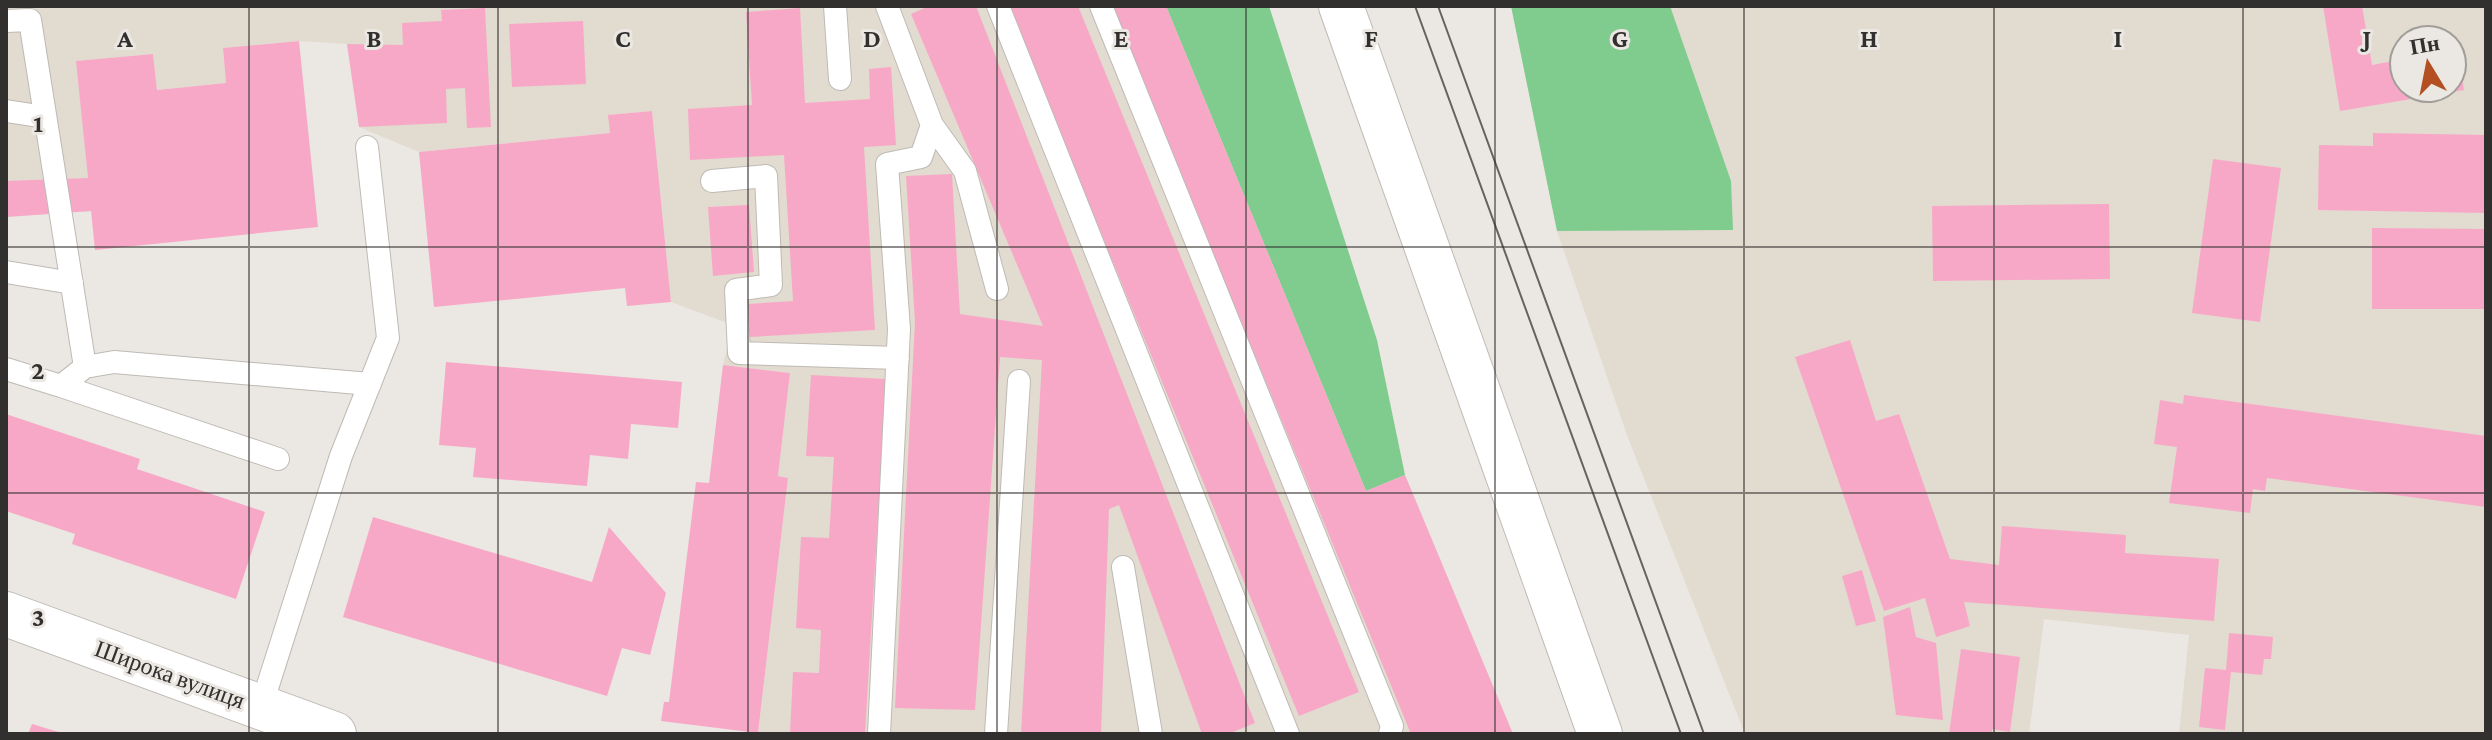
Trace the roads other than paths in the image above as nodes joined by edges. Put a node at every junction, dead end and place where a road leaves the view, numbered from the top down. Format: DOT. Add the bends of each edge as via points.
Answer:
graph roads {
  1 [pos="835,6"];
  2 [pos="887,6"];
  3 [pos="998,6"];
  4 [pos="1101,6"];
  5 [pos="1341,6"];
  6 [pos="6,21"];
  7 [pos="840,79"];
  8 [pos="6,111"];
  9 [pos="45,117"];
  10 [pos="932,125"];
  11 [pos="367,147"];
  12 [pos="712,181"];
  13 [pos="6,272"];
  14 [pos="72,283"];
  15 [pos="997,289"];
  16 [pos="898,358"];
  17 [pos="85,367"];
  18 [pos="6,369"];
  19 [pos="1019,381"];
  20 [pos="370,384"];
  21 [pos="61,386"];
  22 [pos="278,459"];
  23 [pos="1123,567"];
  24 [pos="6,614"];
  25 [pos="261,707"];
  26 [pos="334,734"];
  27 [pos="879,734"];
  28 [pos="996,734"];
  29 [pos="1151,734"];
  30 [pos="1288,734"];
  31 [pos="1390,734"];
  32 [pos="1600,734"];
  1 -- 7 [label="lane"];
  2 -- 10 [label="lane"];
  3 -- 30 [label="lane"];
  4 -- 31 [label="lane" via="1392,726"];
  5 -- 32 [label="street"];
  6 -- 9 [label="lane" via="30,20"];
  8 -- 9 [label="lane"];
  9 -- 14 [label="lane"];
  10 -- 15 [label="lane" via="965,171"];
  10 -- 16 [label="lane" via="921,157 887,164"];
  11 -- 20 [label="lane" via="388,338"];
  12 -- 16 [label="lane" via="766,176 771,285 736,290 739,353"];
  13 -- 14 [label="lane"];
  14 -- 17 [label="lane"];
  16 -- 27 [label="lane"];
  17 -- 20 [label="lane" via="114,362"];
  17 -- 21 [label="lane"];
  18 -- 21 [label="lane"];
  19 -- 28 [label="lane"];
  20 -- 25 [label="lane" via="341,456"];
  21 -- 22 [label="lane"];
  23 -- 29 [label="lane"];
  24 -- 25 [label="street, Широка вулиця"];
  25 -- 26 [label="street, Широка вулиця"];
}
